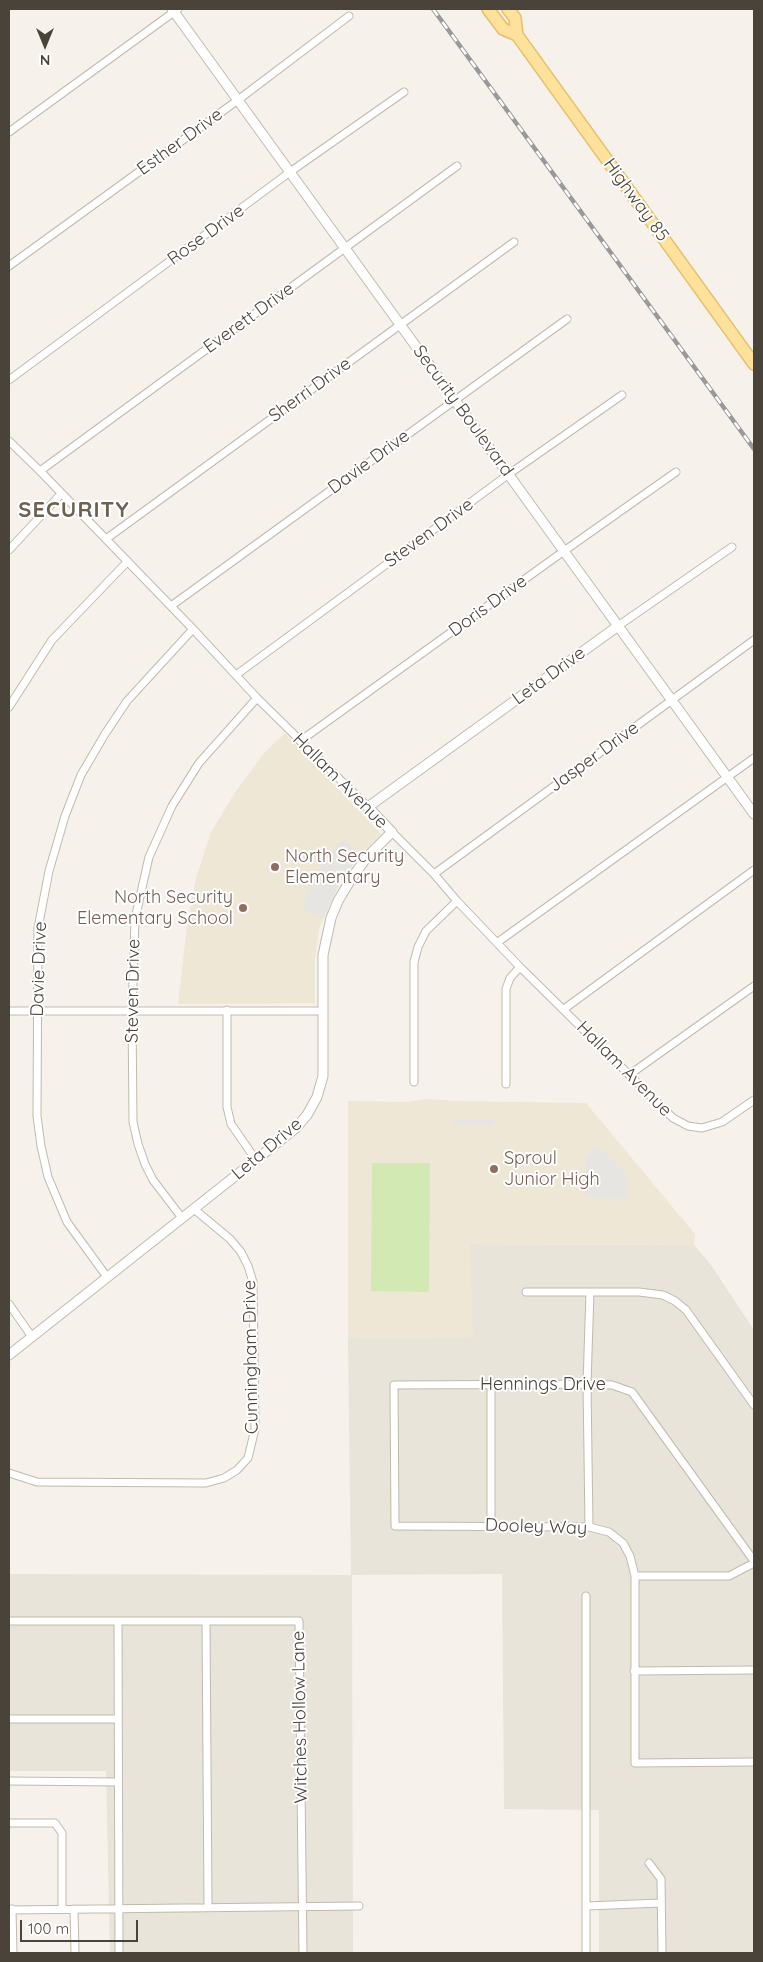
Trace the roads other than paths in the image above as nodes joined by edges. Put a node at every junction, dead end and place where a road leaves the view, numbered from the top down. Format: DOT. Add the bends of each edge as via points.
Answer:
graph roads {
  1 [pos="488,9"];
  2 [pos="508,9"];
  3 [pos="175,10"];
  4 [pos="349,16"];
  5 [pos="517,35"];
  6 [pos="404,92"];
  7 [pos="238,100"];
  8 [pos="9,132"];
  9 [pos="457,166"];
  10 [pos="290,172"];
  11 [pos="514,242"];
  12 [pos="345,248"];
  13 [pos="9,266"];
  14 [pos="567,318"];
  15 [pos="400,324"];
  16 [pos="754,364"];
  17 [pos="9,380"];
  18 [pos="622,394"];
  19 [pos="454,400"];
  20 [pos="9,441"];
  21 [pos="40,471"];
  22 [pos="676,472"];
  23 [pos="509,474"];
  24 [pos="61,494"];
  25 [pos="106,539"];
  26 [pos="732,547"];
  27 [pos="9,550"];
  28 [pos="564,551"];
  29 [pos="127,562"];
  30 [pos="170,606"];
  31 [pos="618,626"];
  32 [pos="193,628"];
  33 [pos="754,640"];
  34 [pos="236,675"];
  35 [pos="257,698"];
  36 [pos="672,700"];
  37 [pos="9,707"];
  38 [pos="300,741"];
  39 [pos="754,758"];
  40 [pos="727,776"];
  41 [pos="368,807"];
  42 [pos="754,814"];
  43 [pos="392,832"];
  44 [pos="754,870"];
  45 [pos="434,874"];
  46 [pos="457,902"];
  47 [pos="498,942"];
  48 [pos="520,966"];
  49 [pos="754,986"];
  50 [pos="564,1009"];
  51 [pos="226,1010"];
  52 [pos="322,1010"];
  53 [pos="9,1011"];
  54 [pos="36,1011"];
  55 [pos="132,1012"];
  56 [pos="629,1076"];
  57 [pos="414,1082"];
  58 [pos="506,1084"];
  59 [pos="754,1100"];
  60 [pos="256,1160"];
  61 [pos="194,1209"];
  62 [pos="182,1218"];
  63 [pos="107,1277"];
  64 [pos="526,1292"];
  65 [pos="590,1292"];
  66 [pos="9,1304"];
  67 [pos="32,1337"];
  68 [pos="9,1355"];
  69 [pos="394,1384"];
  70 [pos="587,1384"];
  71 [pos="491,1385"];
  72 [pos="754,1405"];
  73 [pos="9,1474"];
  74 [pos="491,1526"];
  75 [pos="589,1527"];
  76 [pos="754,1562"];
  77 [pos="635,1576"];
  78 [pos="586,1596"];
  79 [pos="9,1621"];
  80 [pos="118,1621"];
  81 [pos="206,1621"];
  82 [pos="754,1670"];
  83 [pos="634,1671"];
  84 [pos="9,1719"];
  85 [pos="118,1719"];
  86 [pos="754,1762"];
  87 [pos="9,1781"];
  88 [pos="118,1782"];
  89 [pos="9,1823"];
  90 [pos="649,1863"];
  91 [pos="660,1903"];
  92 [pos="208,1906"];
  93 [pos="302,1906"];
  94 [pos="359,1906"];
  95 [pos="587,1906"];
  96 [pos="119,1908"];
  97 [pos="62,1909"];
  98 [pos="74,1909"];
  99 [pos="11,1910"];
  100 [pos="13,1953"];
  101 [pos="75,1953"];
  102 [pos="119,1953"];
  103 [pos="303,1953"];
  104 [pos="586,1953"];
  105 [pos="662,1953"];
  1 -- 5 [label="main road, Highway 85" via="503,29"];
  2 -- 5 [label="main road, Highway 85" via="514,18"];
  3 -- 7 [label="street, Security Boulevard"];
  3 -- 8 [label="street"];
  4 -- 7 [label="street, Esther Drive"];
  5 -- 16 [label="main road, Highway 85"];
  6 -- 10 [label="street, Rose Drive"];
  7 -- 10 [label="street, Security Boulevard"];
  7 -- 13 [label="street, Esther Drive"];
  9 -- 12 [label="street, Everett Drive"];
  10 -- 12 [label="street, Security Boulevard"];
  10 -- 17 [label="street, Rose Drive"];
  11 -- 15 [label="street, Sherri Drive"];
  12 -- 15 [label="street, Security Boulevard"];
  12 -- 21 [label="street, Everett Drive"];
  14 -- 19 [label="street, Davie Drive"];
  15 -- 19 [label="street, Security Boulevard"];
  15 -- 25 [label="street, Sherri Drive"];
  18 -- 23 [label="street, Steven Drive"];
  19 -- 23 [label="street, Security Boulevard"];
  19 -- 30 [label="street, Davie Drive"];
  20 -- 21 [label="street, Hallam Avenue"];
  21 -- 24 [label="street, Hallam Avenue"];
  22 -- 28 [label="street, Doris Drive"];
  23 -- 28 [label="street, Security Boulevard"];
  23 -- 34 [label="street, Steven Drive"];
  24 -- 25 [label="street, Hallam Avenue"];
  24 -- 27 [label="street"];
  25 -- 29 [label="street, Hallam Avenue"];
  26 -- 31 [label="street, Leta Drive"];
  28 -- 31 [label="street, Security Boulevard"];
  28 -- 38 [label="street, Doris Drive"];
  29 -- 30 [label="street, Hallam Avenue"];
  29 -- 37 [label="street" via="52,640"];
  30 -- 32 [label="street, Hallam Avenue"];
  31 -- 36 [label="street, Security Boulevard"];
  31 -- 41 [label="street, Leta Drive"];
  32 -- 34 [label="street, Hallam Avenue"];
  32 -- 54 [label="street, Davie Drive" via="127,700 81,776 49,871 38,928"];
  33 -- 36 [label="street, Jasper Drive"];
  34 -- 35 [label="street, Hallam Avenue"];
  35 -- 38 [label="street, Hallam Avenue"];
  35 -- 55 [label="street, Steven Drive" via="198,763 172,806 149,857 135,919"];
  36 -- 40 [label="street, Security Boulevard"];
  36 -- 45 [label="street, Jasper Drive"];
  38 -- 41 [label="street, Hallam Avenue"];
  39 -- 40 [label="street"];
  40 -- 42 [label="street, Security Boulevard"];
  40 -- 47 [label="street"];
  41 -- 43 [label="street, Hallam Avenue"];
  43 -- 45 [label="street, Hallam Avenue"];
  43 -- 52 [label="street, Leta Drive" via="351,880 331,918 323,955"];
  44 -- 50 [label="street"];
  45 -- 46 [label="street, Hallam Avenue"];
  46 -- 47 [label="street, Hallam Avenue"];
  46 -- 57 [label="street" via="426,931 414,962"];
  47 -- 48 [label="street, Hallam Avenue"];
  48 -- 50 [label="street, Hallam Avenue"];
  48 -- 58 [label="street" via="506,988"];
  49 -- 56 [label="street"];
  50 -- 56 [label="street, Hallam Avenue"];
  51 -- 52 [label="street"];
  51 -- 55 [label="street"];
  51 -- 60 [label="street" via="226,1107 231,1124"];
  52 -- 60 [label="street, Leta Drive" via="323,1076 317,1097 296,1128"];
  53 -- 54 [label="street"];
  54 -- 55 [label="street"];
  54 -- 63 [label="street, Davie Drive" via="37,1116 48,1177 67,1222"];
  55 -- 62 [label="street, Steven Drive" via="133,1122 138,1144 153,1180"];
  56 -- 59 [label="street, Hallam Avenue" via="673,1118 688,1126 702,1128 722,1122"];
  60 -- 61 [label="street, Leta Drive"];
  61 -- 62 [label="street, Leta Drive"];
  61 -- 73 [label="street, Cunningham Drive" via="230,1239 248,1266 253,1282 255,1429 248,1458 224,1478 206,1483 37,1482"];
  62 -- 63 [label="street, Leta Drive"];
  63 -- 67 [label="street, Leta Drive"];
  64 -- 65 [label="street"];
  65 -- 70 [label="street"];
  65 -- 72 [label="street" via="652,1292 675,1301 686,1310"];
  66 -- 67 [label="street"];
  67 -- 68 [label="street, Leta Drive"];
  69 -- 71 [label="street, Hennings Drive"];
  69 -- 74 [label="street, Dooley Way" via="395,1526"];
  70 -- 71 [label="street, Hennings Drive"];
  70 -- 75 [label="street"];
  70 -- 76 [label="street, Hennings Drive" via="612,1385 632,1392"];
  71 -- 74 [label="street"];
  74 -- 75 [label="street, Dooley Way"];
  75 -- 77 [label="street, Dooley Way" via="609,1532 623,1543"];
  76 -- 77 [label="street" via="729,1576"];
  77 -- 83 [label="street, Dooley Way"];
  78 -- 95 [label="street"];
  79 -- 80 [label="street, Witches Hollow Lane"];
  80 -- 81 [label="street, Witches Hollow Lane"];
  80 -- 85 [label="street"];
  81 -- 92 [label="street"];
  81 -- 93 [label="street, Witches Hollow Lane" via="299,1621"];
  82 -- 83 [label="street"];
  83 -- 86 [label="street, Dooley Way" via="635,1763"];
  84 -- 85 [label="street"];
  85 -- 88 [label="street"];
  87 -- 88 [label="street"];
  88 -- 96 [label="street"];
  89 -- 97 [label="street" via="55,1823 62,1833"];
  90 -- 91 [label="street" via="661,1879"];
  91 -- 95 [label="street"];
  91 -- 105 [label="street"];
  92 -- 93 [label="street"];
  92 -- 96 [label="street"];
  93 -- 94 [label="street"];
  93 -- 103 [label="street, Witches Hollow Lane"];
  95 -- 104 [label="street"];
  96 -- 98 [label="street"];
  96 -- 102 [label="street"];
  97 -- 98 [label="street"];
  97 -- 99 [label="street"];
  98 -- 101 [label="street"];
  99 -- 100 [label="street"];
}
